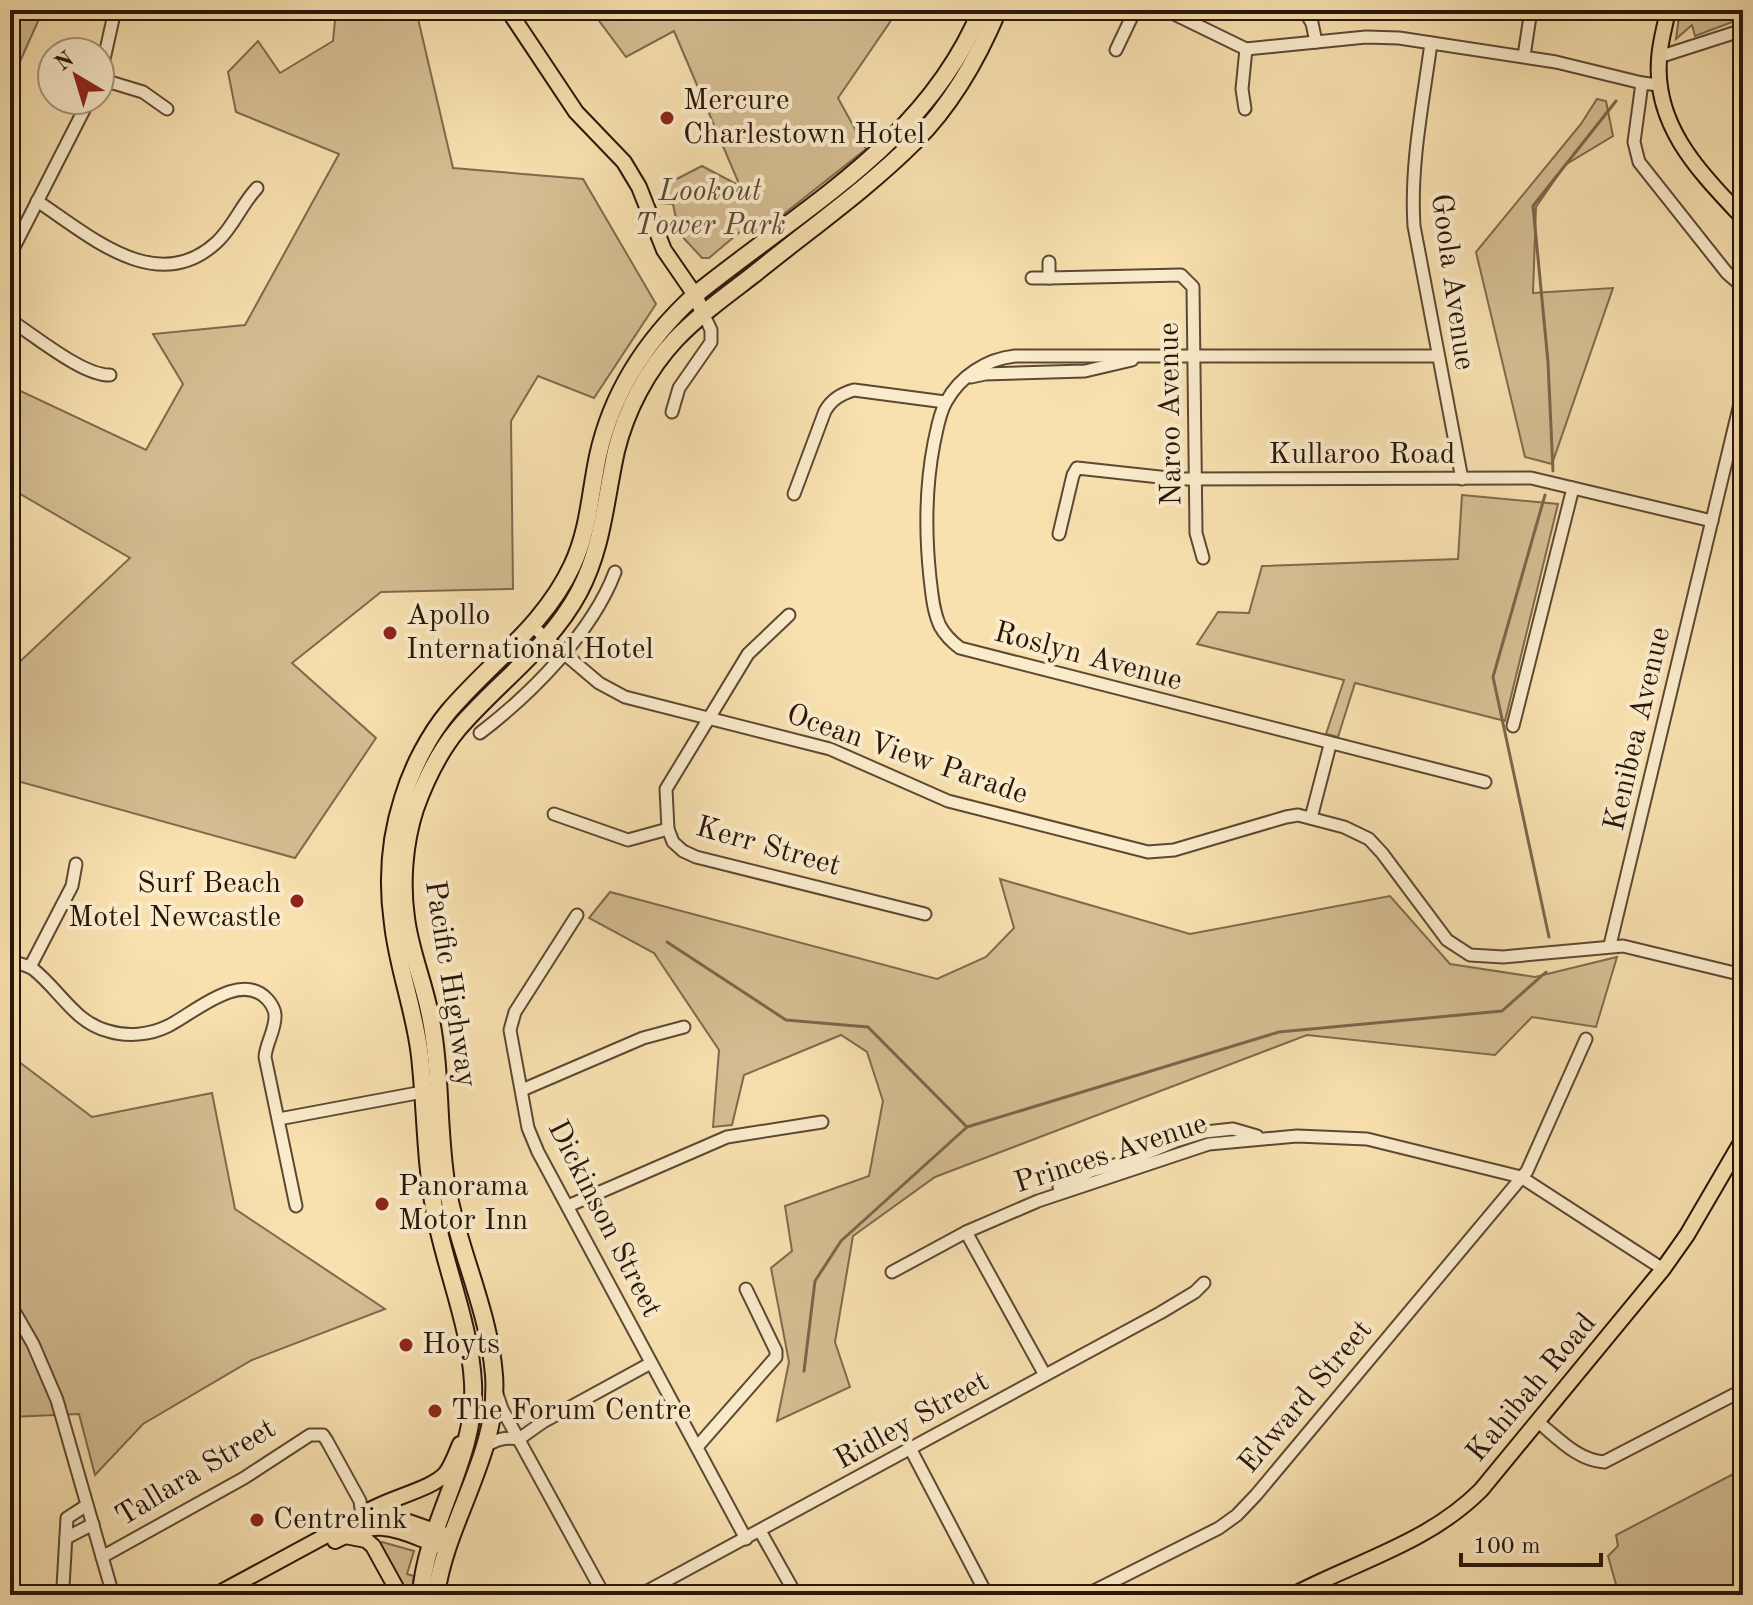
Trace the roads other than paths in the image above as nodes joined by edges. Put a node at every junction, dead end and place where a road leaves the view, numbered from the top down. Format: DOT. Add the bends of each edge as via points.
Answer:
graph roads {
  1 [pos="115,10"];
  2 [pos="508,10"];
  3 [pos="981,10"];
  4 [pos="998,10"];
  5 [pos="1135,10"];
  6 [pos="1166,10"];
  7 [pos="1304,10"];
  8 [pos="1531,10"];
  9 [pos="1668,10"];
  10 [pos="1743,30"];
  11 [pos="109,36"];
  12 [pos="1316,42"];
  13 [pos="1431,43"];
  14 [pos="1246,49"];
  15 [pos="1116,50"];
  16 [pos="1524,56"];
  17 [pos="1659,57"];
  18 [pos="116,83"];
  19 [pos="1642,83"];
  20 [pos="1659,85"];
  21 [pos="167,109"];
  22 [pos="1245,109"];
  23 [pos="81,116"];
  24 [pos="257,188"];
  25 [pos="37,201"];
  26 [pos="1743,218"];
  27 [pos="10,255"];
  28 [pos="1049,262"];
  29 [pos="1032,278"];
  30 [pos="1049,278"];
  31 [pos="1743,287"];
  32 [pos="695,295"];
  33 [pos="703,313"];
  34 [pos="10,320"];
  35 [pos="1194,356"];
  36 [pos="1437,356"];
  37 [pos="110,375"];
  38 [pos="1743,391"];
  39 [pos="945,402"];
  40 [pos="672,412"];
  41 [pos="1195,479"];
  42 [pos="1462,479"];
  43 [pos="1573,488"];
  44 [pos="794,494"];
  45 [pos="1712,521"];
  46 [pos="1059,534"];
  47 [pos="1203,558"];
  48 [pos="615,572"];
  49 [pos="789,615"];
  50 [pos="533,627"];
  51 [pos="547,639"];
  52 [pos="564,653"];
  53 [pos="708,719"];
  54 [pos="1513,726"];
  55 [pos="480,733"];
  56 [pos="1330,745"];
  57 [pos="1485,782"];
  58 [pos="554,814"];
  59 [pos="1311,818"];
  60 [pos="668,829"];
  61 [pos="76,864"];
  62 [pos="925,914"];
  63 [pos="577,915"];
  64 [pos="1610,945"];
  65 [pos="10,961"];
  66 [pos="30,967"];
  67 [pos="1743,975"];
  68 [pos="684,1027"];
  69 [pos="1586,1039"];
  70 [pos="440,1088"];
  71 [pos="522,1090"];
  72 [pos="423,1092"];
  73 [pos="279,1119"];
  74 [pos="822,1122"];
  75 [pos="1743,1139"];
  76 [pos="1521,1177"];
  77 [pos="296,1206"];
  78 [pos="568,1206"];
  79 [pos="966,1232"];
  80 [pos="1663,1269"];
  81 [pos="892,1272"];
  82 [pos="1204,1283"];
  83 [pos="746,1289"];
  84 [pos="10,1304"];
  85 [pos="651,1363"];
  86 [pos="1045,1375"];
  87 [pos="494,1385"];
  88 [pos="1743,1390"];
  89 [pos="1538,1422"];
  90 [pos="470,1423"];
  91 [pos="519,1439"];
  92 [pos="697,1447"];
  93 [pos="483,1448"];
  94 [pos="911,1450"];
  95 [pos="87,1505"];
  96 [pos="361,1508"];
  97 [pos="93,1524"];
  98 [pos="760,1531"];
  99 [pos="345,1536"];
  100 [pos="66,1538"];
  101 [pos="746,1539"];
  102 [pos="441,1540"];
  103 [pos="102,1557"];
  104 [pos="63,1587"];
  105 [pos="113,1595"];
  106 [pos="216,1595"];
  107 [pos="236,1595"];
  108 [pos="400,1595"];
  109 [pos="421,1595"];
  110 [pos="436,1595"];
  111 [pos="604,1595"];
  112 [pos="640,1595"];
  113 [pos="796,1595"];
  114 [pos="987,1595"];
  115 [pos="1086,1595"];
  116 [pos="1293,1595"];
  1 -- 11 [label="street"];
  2 -- 32 [label="main road" via="576,112 624,162 664,250"];
  3 -- 32 [label="highway, Pacific Highway" via="934,94 888,145"];
  4 -- 33 [label="highway, Pacific Highway" via="966,76 916,140"];
  5 -- 15 [label="street"];
  6 -- 14 [label="street"];
  7 -- 12 [label="street"];
  8 -- 16 [label="street"];
  9 -- 17 [label="main road"];
  10 -- 17 [label="street"];
  12 -- 13 [label="street" via="1366,37"];
  12 -- 14 [label="street"];
  13 -- 16 [label="street"];
  13 -- 36 [label="street, Goola Avenue" via="1412,197"];
  14 -- 22 [label="street"];
  16 -- 19 [label="street"];
  17 -- 20 [label="main road"];
  18 -- 21 [label="street" via="143,92"];
  19 -- 20 [label="street"];
  19 -- 31 [label="street" via="1634,142 1639,162"];
  20 -- 26 [label="main road" via="1677,140"];
  23 -- 25 [label="street"];
  24 -- 25 [label="street" via="215,244 177,263 162,264 130,260"];
  25 -- 27 [label="street"];
  28 -- 30 [label="street"];
  29 -- 30 [label="street"];
  30 -- 35 [label="street, Naroo Avenue" via="1181,275 1194,293"];
  32 -- 33 [label="main road"];
  32 -- 50 [label="highway, Pacific Highway" via="647,347 618,397 604,433 578,553"];
  33 -- 40 [label="street" via="711,342 679,388"];
  33 -- 51 [label="highway, Pacific Highway" via="659,360 634,401 616,451 592,563 567,614"];
  34 -- 37 [label="street" via="81,366"];
  35 -- 36 [label="street, Roslyn Avenue"];
  35 -- 39 [label="street, Roslyn Avenue" via="999,358 983,364"];
  35 -- 41 [label="street, Naroo Avenue"];
  36 -- 42 [label="street, Goola Avenue"];
  38 -- 45 [label="street, Kenibea Avenue"];
  39 -- 44 [label="street" via="844,393 825,411"];
  39 -- 56 [label="street, Roslyn Avenue" via="928,477 925,520 936,614 950,640 960,648"];
  41 -- 42 [label="street, Kullaroo Road"];
  41 -- 46 [label="street, Kullaroo Road" via="1077,468"];
  41 -- 47 [label="street, Naroo Avenue" via="1196,533"];
  42 -- 43 [label="street, Kullaroo Road" via="1514,476"];
  43 -- 45 [label="street, Kullaroo Road"];
  43 -- 54 [label="street"];
  45 -- 64 [label="street, Kenibea Avenue"];
  48 -- 52 [label="street" via="601,602"];
  49 -- 53 [label="street, Kerr Street" via="748,654"];
  50 -- 51 [label="street, Ocean View Parade"];
  50 -- 72 [label="highway, Pacific Highway" via="447,714 417,764 399,812 390,896"];
  51 -- 52 [label="street, Ocean View Parade"];
  51 -- 70 [label="highway, Pacific Highway" via="442,750 411,826 406,918 430,1011"];
  52 -- 53 [label="street, Ocean View Parade" via="625,697"];
  52 -- 55 [label="street"];
  53 -- 59 [label="street, Ocean View Parade" via="830,749 948,801 1148,852 1174,850 1286,817"];
  53 -- 60 [label="street, Kerr Street" via="666,789"];
  56 -- 57 [label="street, Roslyn Avenue"];
  56 -- 59 [label="street"];
  58 -- 60 [label="street" via="628,840"];
  59 -- 64 [label="street, Ocean View Parade" via="1369,839 1447,940 1470,955 1503,957"];
  60 -- 62 [label="street, Kerr Street" via="673,842 696,857"];
  61 -- 66 [label="street" via="72,886"];
  63 -- 71 [label="street, Dickinson Street" via="511,1022"];
  64 -- 67 [label="street"];
  65 -- 66 [label="street"];
  66 -- 73 [label="street" via="89,1023 127,1034 168,1027 230,992 261,993 276,1016 265,1057"];
  68 -- 71 [label="street" via="643,1038"];
  69 -- 76 [label="street, Edward Street"];
  70 -- 72 [label="street"];
  70 -- 87 [label="highway, Pacific Highway" via="447,1185 488,1335"];
  71 -- 78 [label="street, Dickinson Street" via="528,1128"];
  72 -- 73 [label="street"];
  72 -- 90 [label="highway, Pacific Highway" via="434,1210 472,1357"];
  73 -- 77 [label="street"];
  74 -- 78 [label="street" via="727,1137"];
  75 -- 80 [label="main road, Kahibah Road"];
  76 -- 79 [label="street, Princes Avenue" via="1367,1139 1261,1137 1209,1144 1038,1201"];
  76 -- 80 [label="street, Princes Avenue"];
  76 -- 115 [label="street, Edward Street" via="1237,1515"];
  78 -- 85 [label="street, Dickinson Street"];
  79 -- 81 [label="street, Princes Avenue"];
  79 -- 86 [label="street"];
  80 -- 89 [label="main road, Kahibah Road"];
  82 -- 86 [label="street, Ridley Street"];
  83 -- 92 [label="street" via="776,1357"];
  84 -- 95 [label="street" via="49,1377"];
  85 -- 91 [label="street"];
  85 -- 92 [label="street, Dickinson Street"];
  86 -- 94 [label="street, Ridley Street"];
  87 -- 91 [label="street"];
  87 -- 93 [label="highway, Pacific Highway"];
  88 -- 89 [label="street" via="1604,1462 1580,1456"];
  89 -- 116 [label="main road, Kahibah Road" via="1452,1517"];
  90 -- 96 [label="main road" via="440,1478"];
  90 -- 102 [label="highway, Pacific Highway"];
  91 -- 93 [label="street" via="496,1439"];
  91 -- 111 [label="street"];
  92 -- 101 [label="street, Dickinson Street"];
  93 -- 102 [label="highway, Pacific Highway"];
  94 -- 98 [label="street, Ridley Street"];
  94 -- 114 [label="street"];
  95 -- 97 [label="street"];
  95 -- 100 [label="street" via="67,1518"];
  96 -- 102 [label="main road"];
  96 -- 103 [label="street, Tallara Street" via="327,1441 317,1434 293,1443 244,1478"];
  96 -- 106 [label="main road"];
  97 -- 100 [label="street"];
  97 -- 103 [label="street"];
  98 -- 101 [label="street, Ridley Street"];
  98 -- 113 [label="street"];
  99 -- 102 [label="main road" via="380,1527"];
  99 -- 107 [label="main road"];
  99 -- 108 [label="main road" via="373,1546"];
  100 -- 104 [label="street"];
  101 -- 112 [label="street, Ridley Street"];
  102 -- 109 [label="highway, Pacific Highway" via="422,1577"];
  102 -- 110 [label="highway, Pacific Highway"];
  103 -- 105 [label="street"];
}
